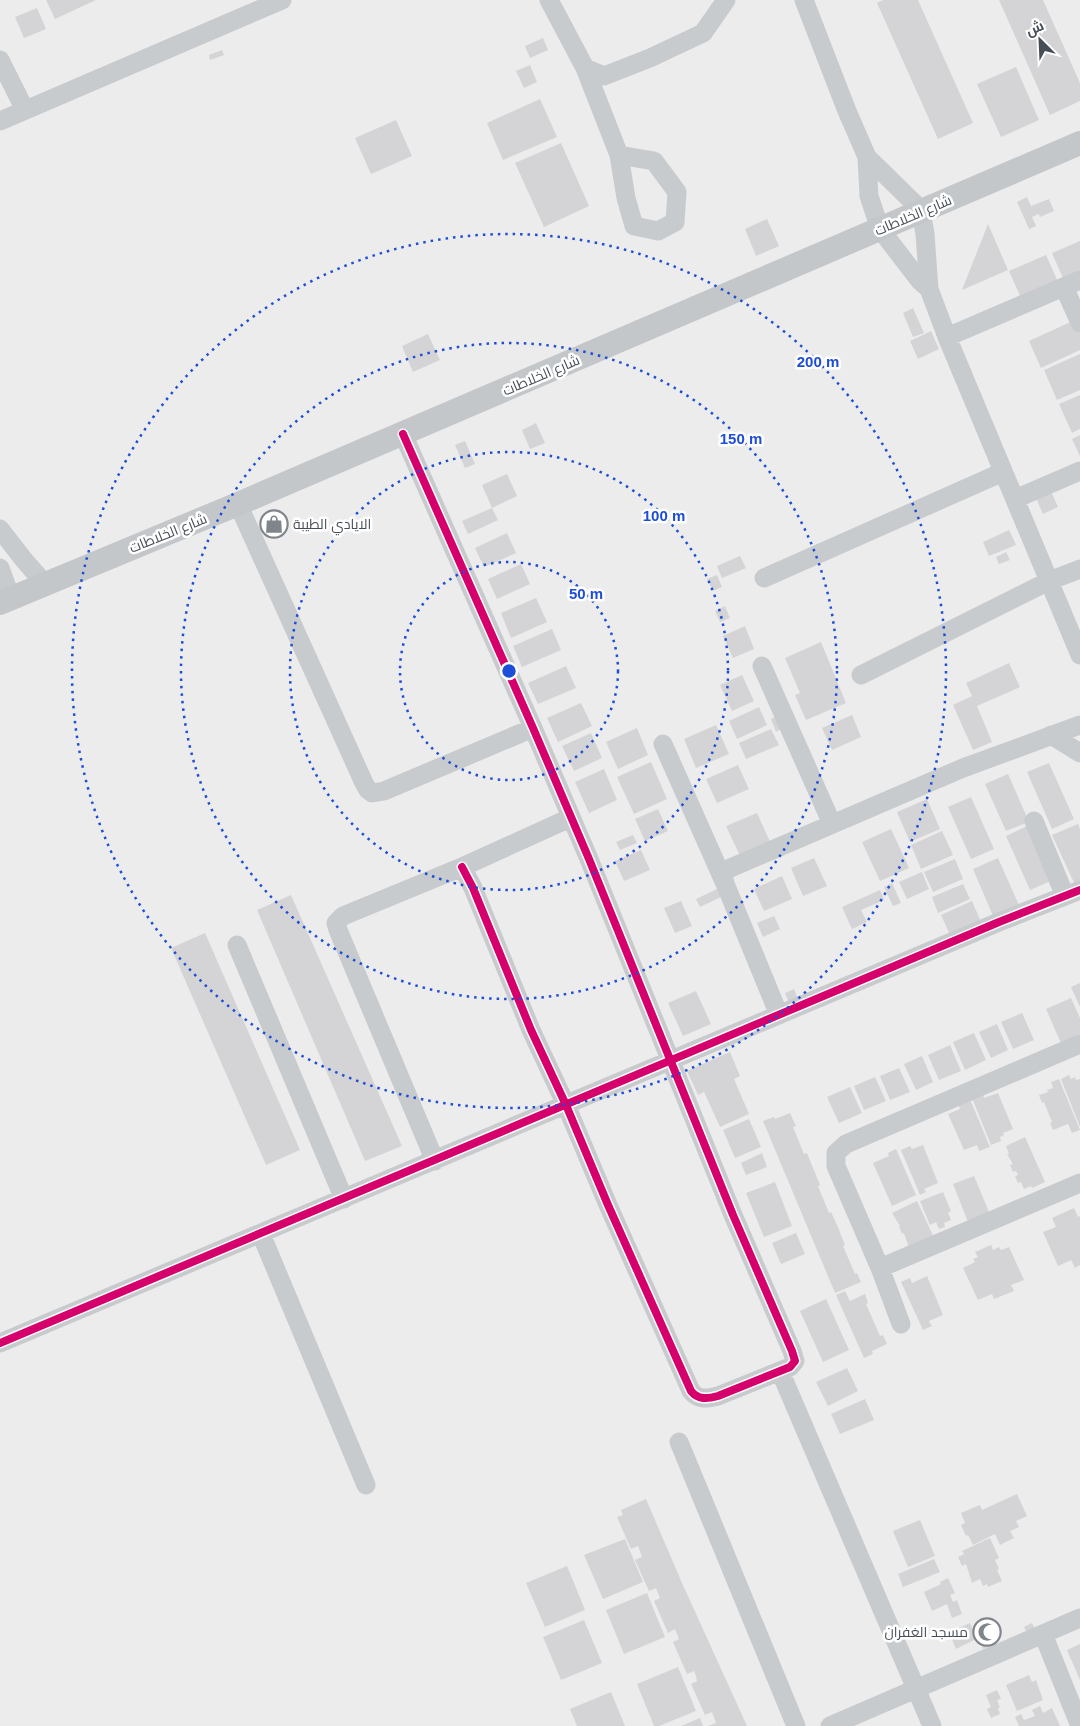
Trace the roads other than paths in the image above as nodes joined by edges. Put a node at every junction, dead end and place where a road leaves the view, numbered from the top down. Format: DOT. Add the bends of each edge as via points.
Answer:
graph roads {
  1 [pos="282,0"];
  2 [pos="549,0"];
  3 [pos="726,0"];
  4 [pos="804,0"];
  5 [pos="0,60"];
  6 [pos="585,68"];
  7 [pos="25,110"];
  8 [pos="0,121"];
  9 [pos="1080,143"];
  10 [pos="620,155"];
  11 [pos="867,157"];
  12 [pos="921,211"];
  13 [pos="880,229"];
  14 [pos="1072,283"];
  15 [pos="929,289"];
  16 [pos="1080,323"];
  17 [pos="947,337"];
  18 [pos="403,434"];
  19 [pos="1080,470"];
  20 [pos="1004,472"];
  21 [pos="1015,499"];
  22 [pos="238,504"];
  23 [pos="0,529"];
  24 [pos="0,568"];
  25 [pos="1080,569"];
  26 [pos="764,578"];
  27 [pos="1049,581"];
  28 [pos="45,584"];
  29 [pos="5,600"];
  30 [pos="1080,655"];
  31 [pos="762,666"];
  32 [pos="861,675"];
  33 [pos="1080,725"];
  34 [pos="533,728"];
  35 [pos="1051,735"];
  36 [pos="663,744"];
  37 [pos="1080,753"];
  38 [pos="570,818"];
  39 [pos="1034,821"];
  40 [pos="832,824"];
  41 [pos="462,867"];
  42 [pos="726,886"];
  43 [pos="1073,893"];
  44 [pos="237,945"];
  45 [pos="779,1015"];
  46 [pos="1080,1044"];
  47 [pos="670,1061"];
  48 [pos="566,1106"];
  49 [pos="434,1161"];
  50 [pos="1080,1183"];
  51 [pos="344,1200"];
  52 [pos="261,1234"];
  53 [pos="880,1268"];
  54 [pos="901,1324"];
  55 [pos="0,1343"];
  56 [pos="780,1371"];
  57 [pos="679,1442"];
  58 [pos="366,1485"];
  59 [pos="1080,1618"];
  60 [pos="1043,1634"];
  61 [pos="916,1689"];
  62 [pos="1074,1695"];
  63 [pos="796,1726"];
  64 [pos="830,1726"];
  65 [pos="932,1726"];
  66 [pos="1080,1726"];
  1 -- 7 [label="street"];
  2 -- 6 [label="street"];
  3 -- 6 [label="street" via="703,33 604,76"];
  4 -- 11 [label="street"];
  5 -- 7 [label="street"];
  6 -- 10 [label="street"];
  7 -- 8 [label="street"];
  9 -- 12 [label="main road, شارع الخلاطات"];
  11 -- 12 [label="street"];
  11 -- 13 [label="street" via="869,196"];
  12 -- 13 [label="main road, شارع الخلاطات"];
  12 -- 15 [label="street"];
  13 -- 15 [label="street"];
  13 -- 18 [label="main road, شارع الخلاطات"];
  14 -- 16 [label="street"];
  14 -- 17 [label="street"];
  15 -- 17 [label="street"];
  17 -- 20 [label="street"];
  18 -- 22 [label="main road, شارع الخلاطات"];
  18 -- 34 [label="street"];
  19 -- 21 [label="street"];
  20 -- 21 [label="street"];
  20 -- 26 [label="street"];
  21 -- 27 [label="street"];
  22 -- 28 [label="main road, شارع الخلاطات"];
  22 -- 34 [label="street" via="364,783 372,794"];
  23 -- 28 [label="street"];
  24 -- 29 [label="street"];
  25 -- 27 [label="street"];
  27 -- 30 [label="street"];
  27 -- 32 [label="street"];
  28 -- 29 [label="main road, شارع الخلاطات"];
  31 -- 40 [label="street"];
  33 -- 35 [label="street"];
  34 -- 38 [label="street"];
  35 -- 37 [label="street"];
  35 -- 40 [label="street" via="963,768"];
  36 -- 42 [label="street"];
  38 -- 41 [label="street"];
  38 -- 47 [label="street"];
  39 -- 43 [label="street"];
  40 -- 42 [label="street" via="733,866 724,874"];
  41 -- 48 [label="street"];
  41 -- 49 [label="street" via="343,916 336,923"];
  42 -- 45 [label="street"];
  43 -- 45 [label="street"];
  44 -- 51 [label="street"];
  45 -- 47 [label="street"];
  46 -- 53 [label="street" via="840,1148 836,1153 836,1166"];
  47 -- 48 [label="street"];
  47 -- 56 [label="street" via="794,1354 793,1364"];
  48 -- 49 [label="street"];
  48 -- 56 [label="street" via="670,1348 695,1396 718,1396"];
  49 -- 51 [label="street"];
  50 -- 53 [label="street"];
  51 -- 52 [label="street"];
  52 -- 55 [label="street"];
  52 -- 58 [label="street"];
  53 -- 54 [label="street"];
  56 -- 61 [label="street"];
  57 -- 63 [label="street"];
  59 -- 60 [label="street"];
  60 -- 61 [label="street"];
  60 -- 62 [label="street"];
  61 -- 64 [label="street"];
  61 -- 65 [label="street"];
  62 -- 66 [label="street"];
}
